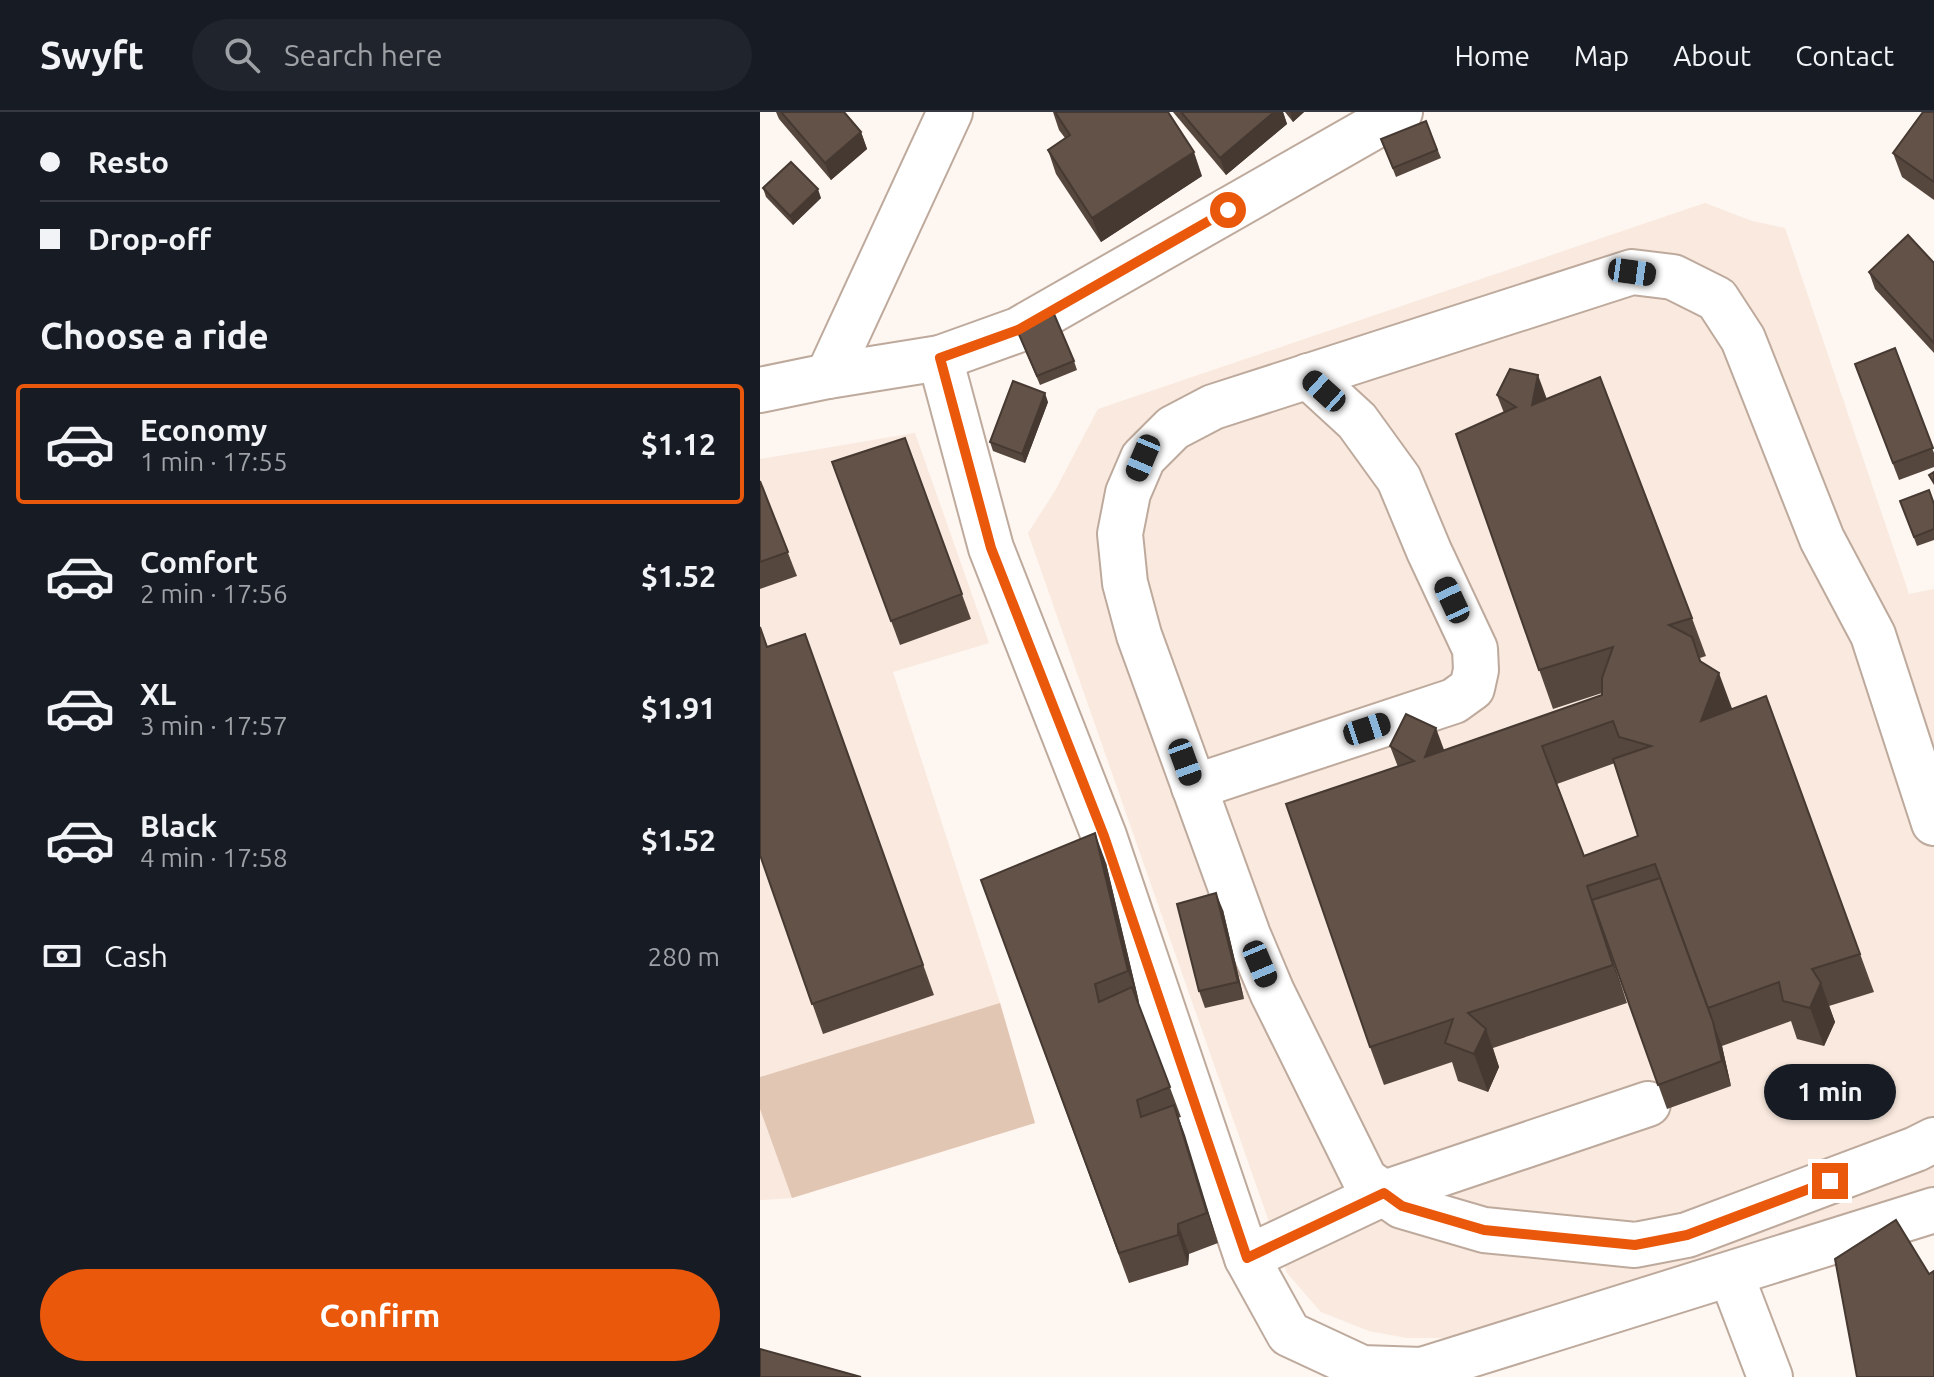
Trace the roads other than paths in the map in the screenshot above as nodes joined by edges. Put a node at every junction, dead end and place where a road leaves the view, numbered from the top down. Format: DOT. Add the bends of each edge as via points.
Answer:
graph roads {
  1 [pos="950,112"];
  2 [pos="1367,112"];
  3 [pos="1400,112"];
  4 [pos="1301,167"];
  5 [pos="940,358"];
  6 [pos="828,376"];
  7 [pos="1308,376"];
  8 [pos="760,390"];
  9 [pos="1194,787"];
  10 [pos="1934,823"];
  11 [pos="1648,1104"];
  12 [pos="1934,1140"];
  13 [pos="1384,1193"];
  14 [pos="1934,1210"];
  15 [pos="1247,1258"];
  16 [pos="1731,1275"];
  17 [pos="1770,1377"];
  1 -- 6 [label="street"];
  2 -- 4 [label="street"];
  3 -- 4 [label="street"];
  4 -- 5 [label="street" via="1018,330"];
  5 -- 6 [label="street"];
  5 -- 15 [label="street" via="991,548 1104,836"];
  6 -- 8 [label="street"];
  7 -- 9 [label="street" via="1213,407 1173,428 1143,458 1128,493 1120,534 1125,583"];
  7 -- 9 [label="street" via="1357,421 1399,479 1475,649 1472,688 1454,701"];
  7 -- 10 [label="street" via="1632,272 1673,277 1717,299 1743,339 1822,539 1873,635"];
  9 -- 13 [label="street" via="1272,992 1365,1180"];
  11 -- 13 [label="street"];
  12 -- 13 [label="street" via="1687,1235 1635,1245 1484,1230 1402,1206"];
  13 -- 15 [label="street"];
  14 -- 16 [label="street"];
  15 -- 16 [label="street" via="1289,1334 1362,1368 1422,1370"];
  16 -- 17 [label="street"];
}
